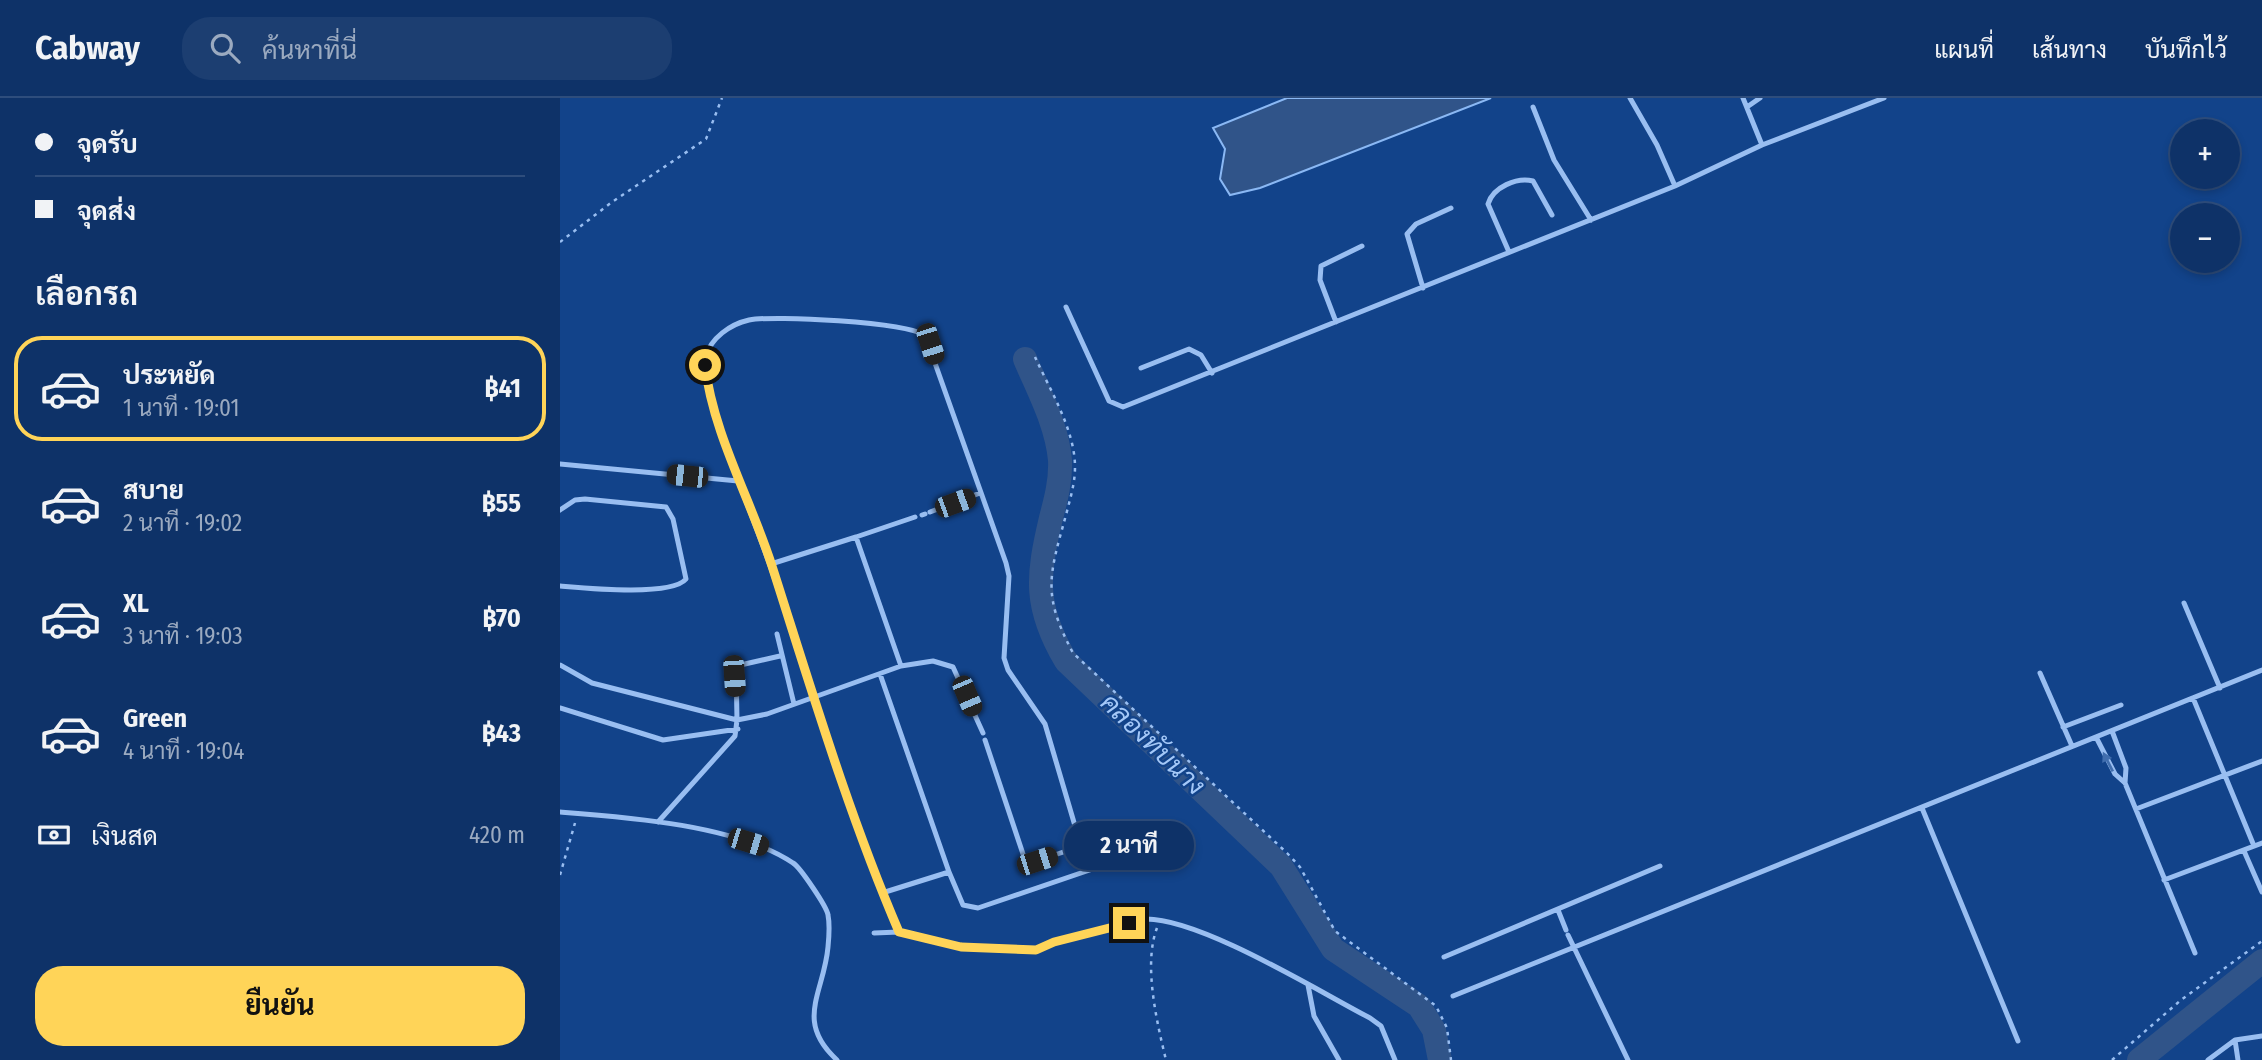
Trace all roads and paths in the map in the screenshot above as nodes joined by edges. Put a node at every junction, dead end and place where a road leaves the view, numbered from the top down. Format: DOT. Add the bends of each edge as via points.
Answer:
graph roads {
  1 [pos="722,98"];
  2 [pos="1630,98"];
  3 [pos="1743,98"];
  4 [pos="1760,98"];
  5 [pos="1884,98"];
  6 [pos="1532,107"];
  7 [pos="1747,107"];
  8 [pos="1762,145"];
  9 [pos="1675,186"];
  10 [pos="1451,208"];
  11 [pos="1552,215"];
  12 [pos="1591,220"];
  13 [pos="560,242"];
  14 [pos="1362,246"];
  15 [pos="1509,251"];
  16 [pos="1423,288"];
  17 [pos="1066,307"];
  18 [pos="1336,322"];
  19 [pos="1035,357"];
  20 [pos="1141,368"];
  21 [pos="1212,373"];
  22 [pos="560,464"];
  23 [pos="738,481"];
  24 [pos="980,494"];
  25 [pos="560,510"];
  26 [pos="856,537"];
  27 [pos="771,564"];
  28 [pos="560,586"];
  29 [pos="2184,603"];
  30 [pos="777,635"];
  31 [pos="780,656"];
  32 [pos="560,665"];
  33 [pos="901,666"];
  34 [pos="2262,670"];
  35 [pos="2040,673"];
  36 [pos="880,674"];
  37 [pos="2220,688"];
  38 [pos="814,698"];
  39 [pos="2193,698"];
  40 [pos="794,704"];
  41 [pos="2121,705"];
  42 [pos="560,708"];
  43 [pos="737,720"];
  44 [pos="2063,727"];
  45 [pos="738,729"];
  46 [pos="2112,731"];
  47 [pos="2096,737"];
  48 [pos="2072,746"];
  49 [pos="2262,761"];
  50 [pos="2226,776"];
  51 [pos="2125,783"];
  52 [pos="1922,807"];
  53 [pos="2136,809"];
  54 [pos="560,812"];
  55 [pos="578,814"];
  56 [pos="658,822"];
  57 [pos="2262,843"];
  58 [pos="1081,846"];
  59 [pos="2254,846"];
  60 [pos="2244,851"];
  61 [pos="1116,861"];
  62 [pos="1660,866"];
  63 [pos="1088,870"];
  64 [pos="949,872"];
  65 [pos="560,875"];
  66 [pos="2165,880"];
  67 [pos="2262,892"];
  68 [pos="882,893"];
  69 [pos="1558,910"];
  70 [pos="1160,919"];
  71 [pos="899,932"];
  72 [pos="874,933"];
  73 [pos="2262,941"];
  74 [pos="1573,947"];
  75 [pos="2194,953"];
  76 [pos="1444,957"];
  77 [pos="1308,985"];
  78 [pos="1453,996"];
  79 [pos="2262,1036"];
  80 [pos="2235,1040"];
  81 [pos="2018,1041"];
  82 [pos="837,1060"];
  83 [pos="1166,1060"];
  84 [pos="1339,1060"];
  85 [pos="1395,1060"];
  86 [pos="1451,1060"];
  87 [pos="1628,1060"];
  88 [pos="2112,1060"];
  89 [pos="2207,1060"];
  90 [pos="2238,1060"];
  1 -- 13 [label="path" via="706,139"];
  2 -- 9 [label="lane"];
  3 -- 7 [label="lane"];
  4 -- 7 [label="lane"];
  5 -- 8 [label="lane"];
  6 -- 12 [label="lane" via="1554,160"];
  7 -- 8 [label="lane"];
  8 -- 9 [label="lane"];
  9 -- 12 [label="lane"];
  10 -- 16 [label="lane" via="1416,224 1407,234"];
  11 -- 15 [label="lane" via="1533,181 1519,180 1494,192 1489,204"];
  12 -- 15 [label="lane"];
  14 -- 18 [label="lane" via="1321,266 1320,280"];
  15 -- 16 [label="lane"];
  16 -- 18 [label="lane"];
  17 -- 21 [label="lane" via="1109,401 1116,406 1136,403"];
  18 -- 21 [label="lane"];
  19 -- 86 [label="path" via="1074,452 1074,481 1050,588 1056,620 1073,653 1287,853 1300,867 1335,931 1436,1006 1447,1028"];
  20 -- 21 [label="lane" via="1189,349 1201,355"];
  22 -- 23 [label="lane"];
  23 -- 24 [label="lane" via="706,376 706,354 712,343 731,326 750,320 875,324 925,335"];
  23 -- 27 [label="lane"];
  24 -- 26 [label="lane"];
  24 -- 58 [label="lane" via="1009,576 1004,658 1045,724"];
  25 -- 28 [label="lane" via="585,499 666,507 685,579 668,588"];
  26 -- 27 [label="lane"];
  26 -- 33 [label="lane"];
  27 -- 38 [label="lane"];
  29 -- 37 [label="lane"];
  30 -- 31 [label="lane"];
  31 -- 40 [label="lane"];
  31 -- 43 [label="lane" via="736,667"];
  32 -- 43 [label="lane" via="592,683"];
  33 -- 36 [label="lane"];
  33 -- 58 [label="lane" via="933,661 953,667 984,737 1025,860 1037,861"];
  34 -- 37 [label="lane"];
  35 -- 44 [label="lane"];
  36 -- 38 [label="lane"];
  36 -- 64 [label="lane"];
  37 -- 39 [label="lane"];
  38 -- 40 [label="lane"];
  38 -- 68 [label="lane"];
  39 -- 46 [label="lane"];
  39 -- 50 [label="lane"];
  40 -- 43 [label="lane"];
  41 -- 44 [label="lane"];
  42 -- 45 [label="lane" via="663,740"];
  43 -- 45 [label="lane"];
  44 -- 48 [label="lane"];
  45 -- 56 [label="lane"];
  46 -- 47 [label="lane"];
  46 -- 51 [label="lane" via="2126,768"];
  47 -- 48 [label="lane"];
  51 -- 47 [label="lane, one-way" via="2115,774"];
  48 -- 52 [label="lane"];
  49 -- 50 [label="lane"];
  50 -- 53 [label="lane"];
  50 -- 59 [label="lane"];
  51 -- 53 [label="lane"];
  52 -- 74 [label="lane"];
  52 -- 81 [label="lane"];
  53 -- 66 [label="lane"];
  54 -- 55 [label="lane"];
  55 -- 56 [label="lane"];
  55 -- 65 [label="path"];
  56 -- 82 [label="lane" via="753,844 795,864 828,913 828,948 813,1008 815,1031"];
  57 -- 59 [label="lane"];
  58 -- 63 [label="lane"];
  59 -- 60 [label="lane"];
  60 -- 66 [label="lane"];
  60 -- 67 [label="lane"];
  61 -- 63 [label="lane"];
  62 -- 69 [label="lane"];
  63 -- 64 [label="lane" via="978,908 963,905"];
  64 -- 68 [label="lane"];
  66 -- 75 [label="lane"];
  68 -- 71 [label="lane"];
  69 -- 74 [label="lane"];
  69 -- 76 [label="lane"];
  70 -- 71 [label="lane" via="1145,919 1036,950 961,947"];
  70 -- 77 [label="lane" via="1219,941"];
  70 -- 83 [label="path" via="1152,942 1156,1016"];
  71 -- 72 [label="lane"];
  73 -- 88 [label="path" via="2181,1000"];
  74 -- 78 [label="lane"];
  74 -- 87 [label="lane"];
  77 -- 84 [label="lane" via="1314,1016"];
  77 -- 85 [label="lane" via="1381,1027"];
  79 -- 80 [label="lane"];
  80 -- 89 [label="lane"];
  80 -- 90 [label="lane"];
}
